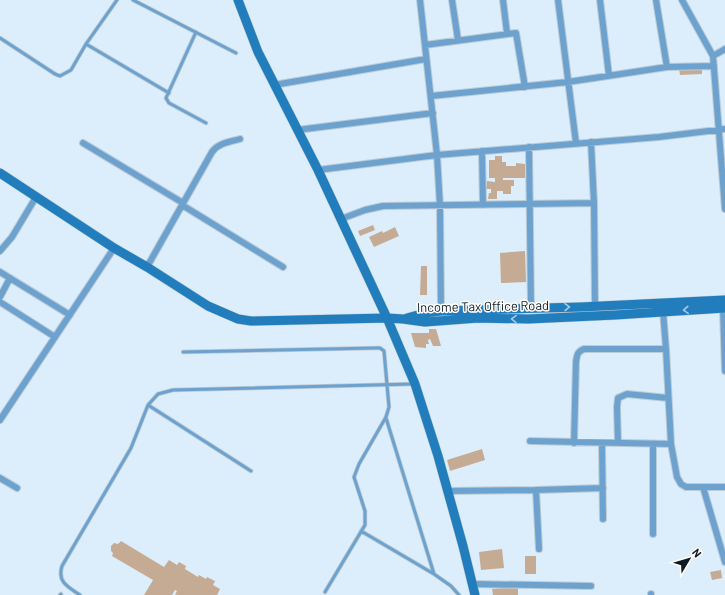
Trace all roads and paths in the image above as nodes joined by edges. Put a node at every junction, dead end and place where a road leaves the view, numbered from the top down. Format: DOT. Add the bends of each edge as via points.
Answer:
graph roads {
  1 [pos="117,0"];
  2 [pos="133,0"];
  3 [pos="238,0"];
  4 [pos="420,0"];
  5 [pos="452,0"];
  6 [pos="504,0"];
  7 [pos="558,0"];
  8 [pos="600,0"];
  9 [pos="656,0"];
  10 [pos="682,0"];
  11 [pos="196,32"];
  12 [pos="507,33"];
  13 [pos="0,38"];
  14 [pos="458,40"];
  15 [pos="86,44"];
  16 [pos="425,45"];
  17 [pos="725,49"];
  18 [pos="236,53"];
  19 [pos="713,56"];
  20 [pos="426,59"];
  21 [pos="714,66"];
  22 [pos="667,68"];
  23 [pos="609,76"];
  24 [pos="568,82"];
  25 [pos="274,85"];
  26 [pos="525,87"];
  27 [pos="169,93"];
  28 [pos="431,96"];
  29 [pos="433,113"];
  30 [pos="206,123"];
  31 [pos="722,129"];
  32 [pos="297,130"];
  33 [pos="240,139"];
  34 [pos="591,142"];
  35 [pos="83,143"];
  36 [pos="576,144"];
  37 [pos="529,147"];
  38 [pos="482,151"];
  39 [pos="437,155"];
  40 [pos="318,170"];
  41 [pos="0,172"];
  42 [pos="36,197"];
  43 [pos="594,203"];
  44 [pos="183,204"];
  45 [pos="530,204"];
  46 [pos="483,205"];
  47 [pos="440,206"];
  48 [pos="725,209"];
  49 [pos="341,219"];
  50 [pos="114,248"];
  51 [pos="0,251"];
  52 [pos="147,267"];
  53 [pos="283,267"];
  54 [pos="0,272"];
  55 [pos="10,278"];
  56 [pos="0,297"];
  57 [pos="0,302"];
  58 [pos="702,305"];
  59 [pos="595,306"];
  60 [pos="724,306"];
  61 [pos="531,308"];
  62 [pos="441,311"];
  63 [pos="663,311"];
  64 [pos="70,315"];
  65 [pos="387,318"];
  66 [pos="403,319"];
  67 [pos="55,337"];
  68 [pos="666,349"];
  69 [pos="183,352"];
  70 [pos="725,371"];
  71 [pos="415,384"];
  72 [pos="388,385"];
  73 [pos="668,398"];
  74 [pos="148,405"];
  75 [pos="386,417"];
  76 [pos="0,420"];
  77 [pos="530,441"];
  78 [pos="574,443"];
  79 [pos="602,443"];
  80 [pos="618,443"];
  81 [pos="653,444"];
  82 [pos="671,444"];
  83 [pos="251,471"];
  84 [pos="0,478"];
  85 [pos="703,487"];
  86 [pos="725,487"];
  87 [pos="17,488"];
  88 [pos="603,488"];
  89 [pos="536,490"];
  90 [pos="448,491"];
  91 [pos="603,519"];
  92 [pos="361,531"];
  93 [pos="653,534"];
  94 [pos="539,549"];
  95 [pos="724,558"];
  96 [pos="434,574"];
  97 [pos="472,584"];
  98 [pos="591,586"];
  99 [pos="325,592"];
  100 [pos="80,595"];
  101 [pos="460,595"];
  102 [pos="475,595"];
  1 -- 15 [label="lane"];
  2 -- 11 [label="lane"];
  3 -- 25 [label="main road"];
  4 -- 16 [label="street"];
  5 -- 14 [label="street"];
  6 -- 12 [label="street"];
  7 -- 24 [label="street"];
  8 -- 23 [label="street"];
  9 -- 22 [label="street"];
  10 -- 19 [label="street"];
  11 -- 18 [label="lane"];
  11 -- 27 [label="lane"];
  12 -- 14 [label="street"];
  12 -- 26 [label="street" via="514,32 517,35"];
  13 -- 15 [label="lane" via="60,76 71,70"];
  14 -- 16 [label="street"];
  15 -- 27 [label="lane"];
  16 -- 20 [label="street"];
  17 -- 19 [label="street"];
  19 -- 21 [label="street"];
  20 -- 25 [label="street"];
  20 -- 28 [label="street"];
  21 -- 22 [label="street"];
  21 -- 31 [label="street"];
  22 -- 23 [label="street"];
  23 -- 24 [label="street"];
  24 -- 26 [label="street"];
  24 -- 36 [label="street"];
  25 -- 32 [label="main road"];
  26 -- 28 [label="street"];
  27 -- 30 [label="lane" via="166,98 169,103"];
  28 -- 29 [label="street"];
  29 -- 32 [label="street"];
  29 -- 39 [label="street"];
  31 -- 34 [label="street"];
  31 -- 48 [label="street"];
  32 -- 40 [label="main road"];
  33 -- 44 [label="street" via="220,144 215,148"];
  34 -- 36 [label="street"];
  34 -- 43 [label="street"];
  35 -- 44 [label="street"];
  36 -- 37 [label="street"];
  37 -- 38 [label="street"];
  37 -- 45 [label="street"];
  38 -- 39 [label="street"];
  38 -- 46 [label="street"];
  39 -- 40 [label="street"];
  39 -- 47 [label="street"];
  40 -- 49 [label="main road"];
  41 -- 42 [label="main road, Income Tax Office Road"];
  42 -- 50 [label="main road, Income Tax Office Road"];
  42 -- 51 [label="street" via="12,237"];
  43 -- 45 [label="street"];
  43 -- 59 [label="street"];
  44 -- 52 [label="street"];
  44 -- 53 [label="street"];
  45 -- 46 [label="street"];
  45 -- 61 [label="street"];
  46 -- 47 [label="street"];
  47 -- 49 [label="street" via="383,206"];
  47 -- 62 [label="street"];
  49 -- 65 [label="main road"];
  50 -- 52 [label="main road, Income Tax Office Road"];
  50 -- 64 [label="street"];
  52 -- 65 [label="main road, Income Tax Office Road" via="208,306 238,319 251,321"];
  54 -- 55 [label="street"];
  55 -- 56 [label="street"];
  55 -- 64 [label="street"];
  57 -- 67 [label="street"];
  58 -- 59 [label="main road"];
  58 -- 60 [label="main road"];
  58 -- 63 [label="main road, Income Tax Office Road, one-way"];
  61 -- 59 [label="main road, one-way"];
  60 -- 70 [label="street"];
  61 -- 62 [label="main road"];
  62 -- 66 [label="main road"];
  63 -- 66 [label="main road, Income Tax Office Road, one-way" via="528,319 478,318 425,322"];
  63 -- 68 [label="street"];
  64 -- 67 [label="street"];
  65 -- 66 [label="main road, Income Tax Office Road"];
  65 -- 71 [label="main road"];
  67 -- 76 [label="street"];
  68 -- 73 [label="street"];
  68 -- 78 [label="street" via="579,351 576,362"];
  69 -- 72 [label="lane" via="380,348 385,354"];
  71 -- 72 [label="lane"];
  71 -- 90 [label="main road"];
  72 -- 74 [label="lane" via="173,390 158,394"];
  72 -- 75 [label="lane" via="390,407"];
  73 -- 80 [label="street" via="627,394 618,398"];
  73 -- 82 [label="street"];
  74 -- 83 [label="lane"];
  74 -- 100 [label="lane" via="131,448 62,566 60,573 63,581"];
  75 -- 92 [label="lane" via="359,464 354,478 365,511 365,525"];
  75 -- 96 [label="lane"];
  77 -- 78 [label="street"];
  78 -- 79 [label="street"];
  79 -- 80 [label="street"];
  79 -- 88 [label="street"];
  80 -- 81 [label="street"];
  81 -- 82 [label="street"];
  81 -- 93 [label="street"];
  82 -- 85 [label="street" via="681,484 686,487"];
  84 -- 87 [label="street"];
  85 -- 86 [label="street"];
  85 -- 95 [label="street"];
  88 -- 89 [label="street"];
  88 -- 91 [label="street"];
  89 -- 90 [label="street"];
  89 -- 94 [label="street"];
  90 -- 97 [label="main road"];
  92 -- 96 [label="lane"];
  92 -- 99 [label="lane"];
  96 -- 101 [label="lane"];
  97 -- 98 [label="street"];
  97 -- 102 [label="main road"];
}
